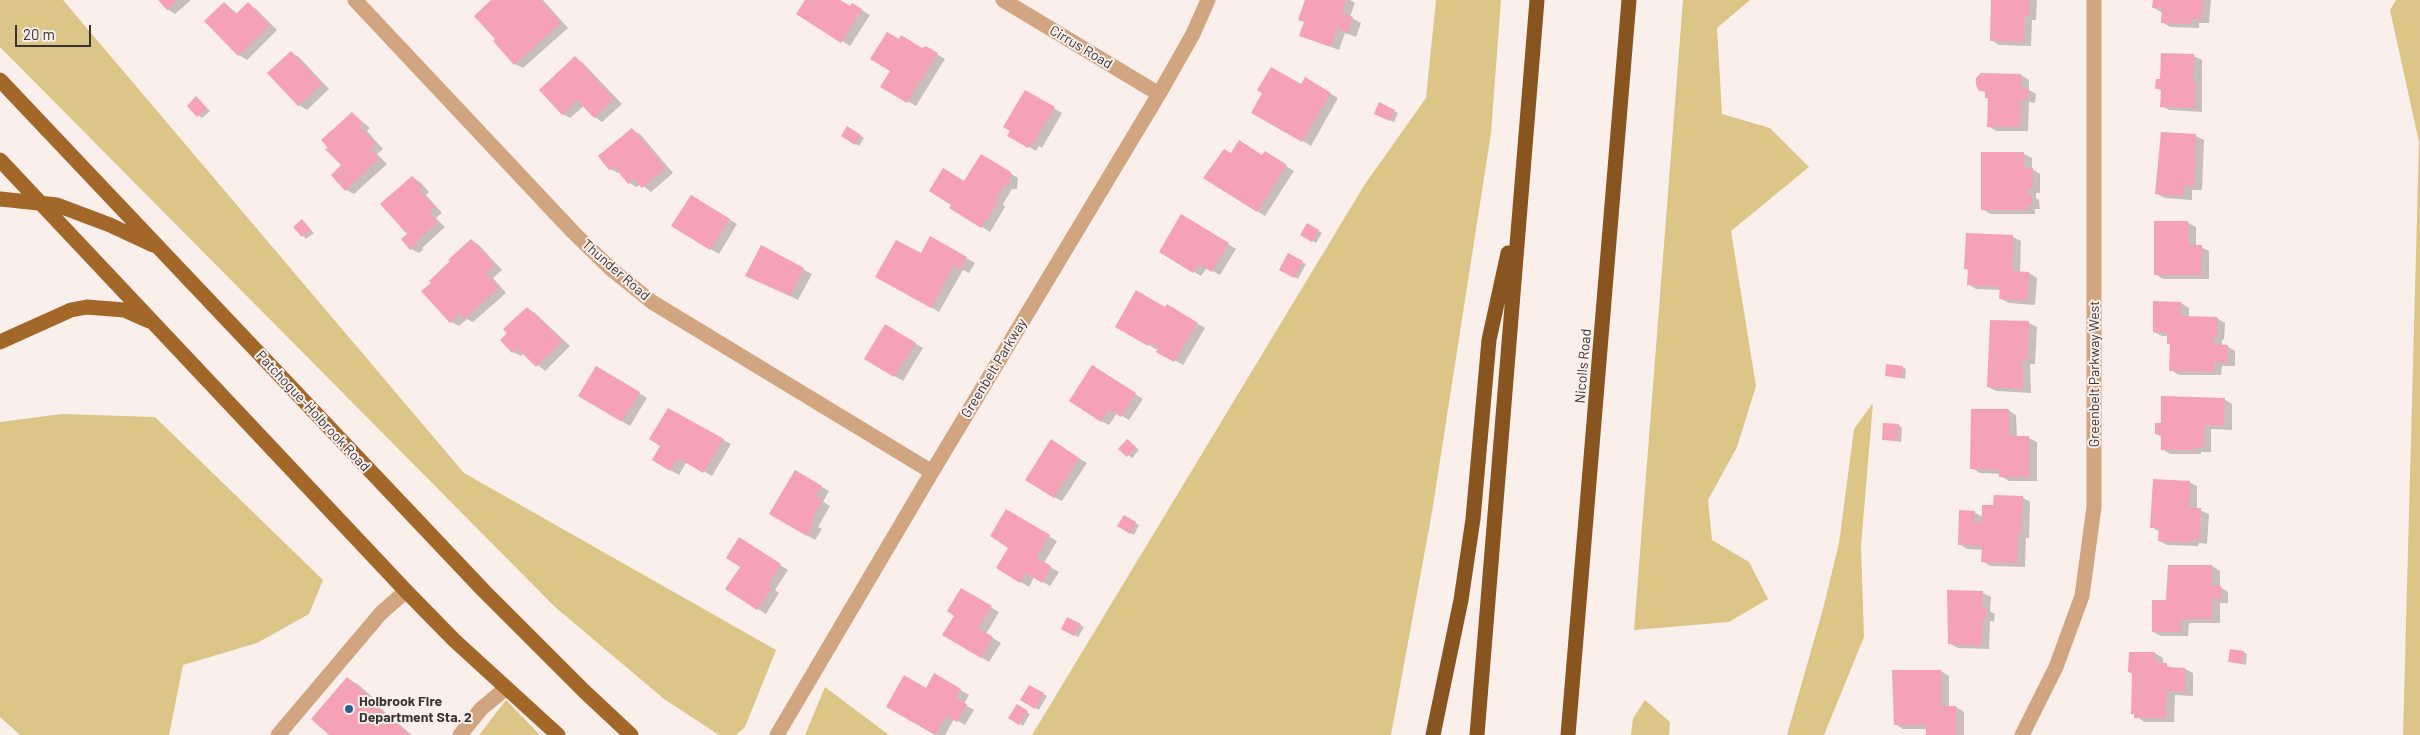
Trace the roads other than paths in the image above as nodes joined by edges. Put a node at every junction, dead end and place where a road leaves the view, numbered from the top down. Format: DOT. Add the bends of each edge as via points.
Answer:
graph roads {
  1 [pos="355,0"];
  2 [pos="1003,0"];
  3 [pos="1208,0"];
  4 [pos="1537,0"];
  5 [pos="1629,0"];
  6 [pos="2094,0"];
  7 [pos="0,80"];
  8 [pos="1159,94"];
  9 [pos="0,160"];
  10 [pos="1520,198"];
  11 [pos="0,199"];
  12 [pos="40,202"];
  13 [pos="159,247"];
  14 [pos="156,323"];
  15 [pos="0,342"];
  16 [pos="932,472"];
  17 [pos="406,591"];
  18 [pos="506,688"];
  19 [pos="278,735"];
  20 [pos="460,735"];
  21 [pos="558,735"];
  22 [pos="631,735"];
  23 [pos="777,735"];
  24 [pos="1433,735"];
  25 [pos="1477,735"];
  26 [pos="1568,735"];
  27 [pos="2022,735"];
  1 -- 16 [label="street, Thunder Road" via="611,270 652,302"];
  2 -- 8 [label="street, Cirrus Road"];
  3 -- 8 [label="street, Greenbelt Parkway"];
  4 -- 10 [label="highway"];
  5 -- 26 [label="highway, Nicolls Road"];
  6 -- 27 [label="street, Greenbelt Parkway West" via="2094,507 2082,596 2056,667"];
  7 -- 13 [label="main road, Patchogue-Holbrook Road"];
  8 -- 16 [label="street, Greenbelt Parkway"];
  9 -- 12 [label="main road"];
  10 -- 24 [label="highway" via="1489,340 1473,519 1455,635"];
  10 -- 25 [label="highway"];
  11 -- 12 [label="main road"];
  12 -- 13 [label="main road" via="76,211"];
  12 -- 14 [label="main road"];
  13 -- 22 [label="main road, Patchogue-Holbrook Road" via="484,591"];
  14 -- 15 [label="main road" via="124,310 87,307 71,310"];
  14 -- 17 [label="main road"];
  16 -- 23 [label="street, Greenbelt Parkway"];
  17 -- 18 [label="main road"];
  17 -- 19 [label="street" via="381,613"];
  18 -- 20 [label="street" via="481,709"];
  18 -- 21 [label="main road"];
}
